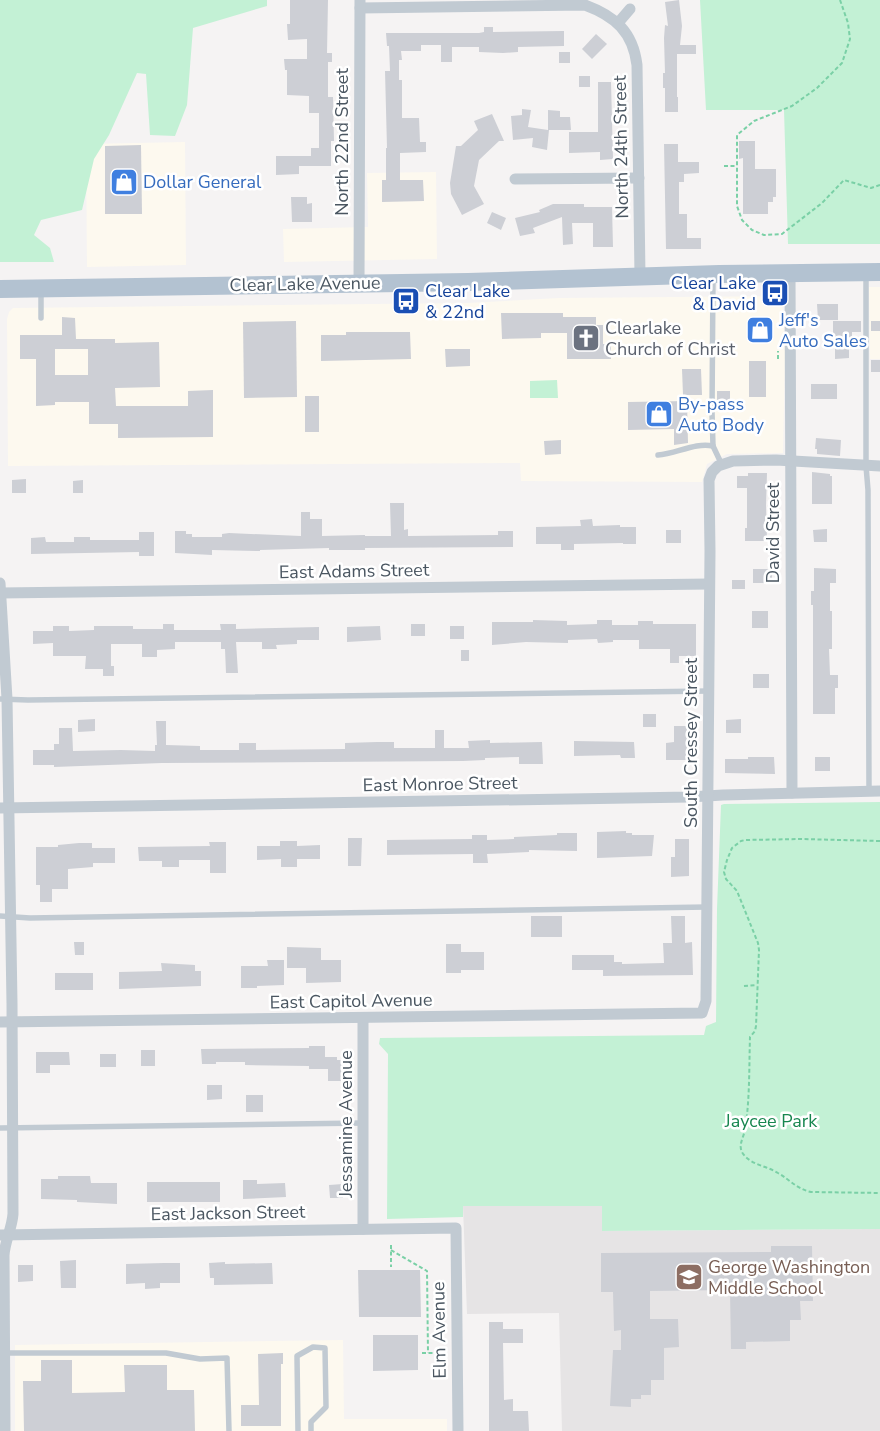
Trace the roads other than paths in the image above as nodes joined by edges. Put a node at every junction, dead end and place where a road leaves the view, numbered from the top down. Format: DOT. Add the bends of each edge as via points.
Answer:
graph roads {
  1 [pos="550,3"];
  2 [pos="360,4"];
  3 [pos="630,10"];
  4 [pos="618,23"];
  5 [pos="639,178"];
  6 [pos="515,180"];
  7 [pos="873,272"];
  8 [pos="790,273"];
  9 [pos="713,274"];
  10 [pos="640,276"];
  11 [pos="359,283"];
  12 [pos="41,288"];
  13 [pos="0,289"];
  14 [pos="41,318"];
  15 [pos="713,446"];
  16 [pos="658,455"];
  17 [pos="790,460"];
  18 [pos="722,465"];
  19 [pos="866,466"];
  20 [pos="880,466"];
  21 [pos="709,584"];
  22 [pos="0,590"];
  23 [pos="709,691"];
  24 [pos="4,699"];
  25 [pos="875,791"];
  26 [pos="792,793"];
  27 [pos="709,795"];
  28 [pos="4,808"];
  29 [pos="4,854"];
  30 [pos="5,891"];
  31 [pos="707,907"];
  32 [pos="5,916"];
  33 [pos="702,1013"];
  34 [pos="363,1019"];
  35 [pos="0,1022"];
  36 [pos="12,1022"];
  37 [pos="364,1123"];
  38 [pos="6,1128"];
  39 [pos="363,1228"];
  40 [pos="456,1228"];
  41 [pos="4,1234"];
  42 [pos="2,1339"];
  43 [pos="5,1353"];
  44 [pos="5,1431"];
  45 [pos="229,1431"];
  46 [pos="298,1431"];
  47 [pos="311,1431"];
  48 [pos="458,1431"];
  1 -- 2 [label="street"];
  1 -- 4 [label="street" via="585,5"];
  2 -- 11 [label="street, North 22nd Street"];
  3 -- 4 [label="street"];
  4 -- 5 [label="street, North 24th Street" via="631,39 635,53"];
  5 -- 6 [label="street"];
  5 -- 10 [label="street, North 24th Street"];
  7 -- 8 [label="main road, Clear Lake Avenue"];
  7 -- 19 [label="lane"];
  8 -- 9 [label="main road, Clear Lake Avenue"];
  8 -- 17 [label="street, David Street"];
  9 -- 10 [label="main road, Clear Lake Avenue"];
  9 -- 15 [label="lane"];
  10 -- 11 [label="main road, Clear Lake Avenue"];
  11 -- 12 [label="main road, Clear Lake Avenue"];
  12 -- 13 [label="main road, Clear Lake Avenue"];
  12 -- 14 [label="lane"];
  15 -- 16 [label="lane" via="705,444"];
  15 -- 18 [label="lane"];
  17 -- 18 [label="street" via="733,461"];
  17 -- 19 [label="street"];
  17 -- 26 [label="street, David Street"];
  18 -- 21 [label="street, South Cressey Street" via="712,472 709,480"];
  19 -- 20 [label="street"];
  19 -- 25 [label="lane"];
  21 -- 22 [label="street, East Adams Street"];
  21 -- 23 [label="street, South Cressey Street"];
  22 -- 24 [label="street"];
  23 -- 24 [label="lane"];
  23 -- 27 [label="street, South Cressey Street"];
  24 -- 28 [label="street"];
  25 -- 26 [label="street, East Monroe Street"];
  26 -- 27 [label="street, East Monroe Street"];
  27 -- 28 [label="street, East Monroe Street"];
  27 -- 31 [label="street, South Cressey Street"];
  28 -- 29 [label="street"];
  29 -- 30 [label="street"];
  30 -- 32 [label="street"];
  31 -- 32 [label="lane"];
  31 -- 33 [label="street, South Cressey Street" via="706,1000"];
  32 -- 36 [label="street"];
  33 -- 34 [label="street, East Capitol Avenue"];
  34 -- 36 [label="street, East Capitol Avenue"];
  34 -- 37 [label="street, Jessamine Avenue"];
  35 -- 36 [label="street, East Capitol Avenue"];
  36 -- 38 [label="street"];
  37 -- 38 [label="lane"];
  37 -- 39 [label="street, Jessamine Avenue"];
  38 -- 41 [label="street" via="13,1214 12,1223"];
  39 -- 40 [label="street, East Jackson Street"];
  39 -- 41 [label="street, East Jackson Street"];
  40 -- 48 [label="street, Elm Avenue"];
  41 -- 42 [label="street"];
  42 -- 43 [label="street"];
  43 -- 44 [label="street"];
  43 -- 45 [label="lane" via="166,1353 200,1359 227,1358"];
  46 -- 47 [label="lane" via="297,1356 313,1347 325,1348 326,1406 311,1422"];
}
